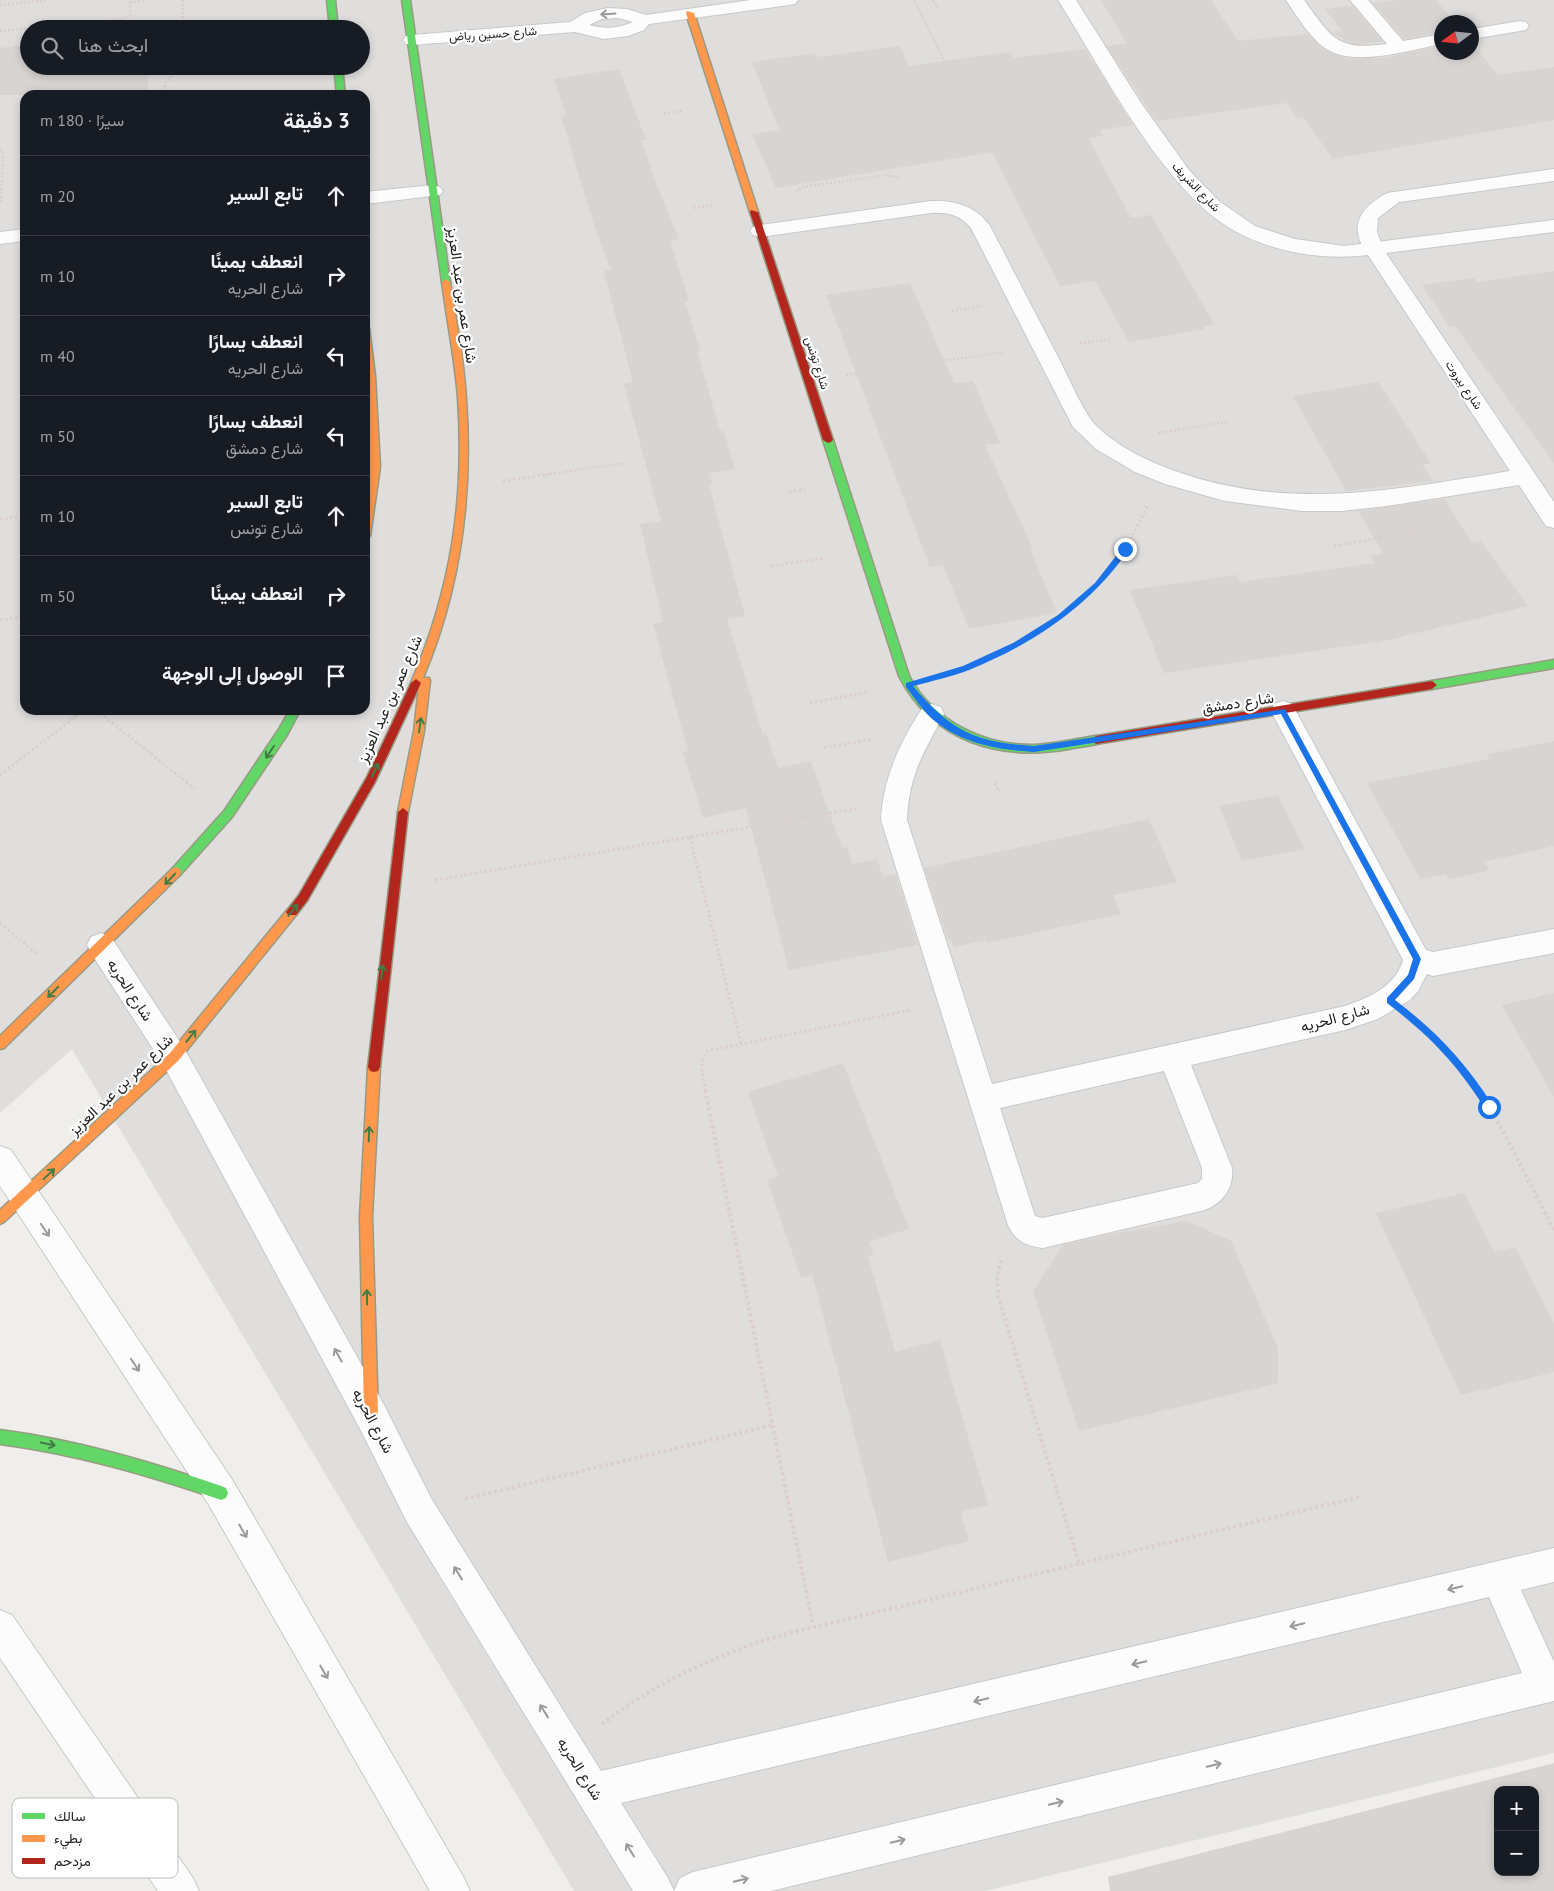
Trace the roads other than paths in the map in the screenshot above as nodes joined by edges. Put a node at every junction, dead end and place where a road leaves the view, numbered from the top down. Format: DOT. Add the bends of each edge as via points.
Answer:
graph roads {
  1 [pos="331,0"];
  2 [pos="406,0"];
  3 [pos="647,0"];
  4 [pos="789,0"];
  5 [pos="1067,0"];
  6 [pos="1295,0"];
  7 [pos="1360,0"];
  8 [pos="690,13"];
  9 [pos="648,19"];
  10 [pos="333,20"];
  11 [pos="1520,26"];
  12 [pos="1479,33"];
  13 [pos="412,40"];
  14 [pos="1434,40"];
  15 [pos="1398,46"];
  16 [pos="339,75"];
  17 [pos="340,90"];
  18 [pos="1554,175"];
  19 [pos="433,190"];
  20 [pos="370,197"];
  21 [pos="1554,226"];
  22 [pos="760,231"];
  23 [pos="20,236"];
  24 [pos="0,238"];
  25 [pos="1374,250"];
  26 [pos="370,368"];
  27 [pos="1525,476"];
  28 [pos="370,498"];
  29 [pos="1554,520"];
  30 [pos="428,658"];
  31 [pos="1554,664"];
  32 [pos="1283,711"];
  33 [pos="932,714"];
  34 [pos="292,715"];
  35 [pos="1554,940"];
  36 [pos="101,945"];
  37 [pos="1417,959"];
  38 [pos="0,1044"];
  39 [pos="174,1057"];
  40 [pos="1173,1057"];
  41 [pos="983,1099"];
  42 [pos="0,1160"];
  43 [pos="12,1208"];
  44 [pos="371,1415"];
  45 [pos="0,1437"];
  46 [pos="221,1493"];
  47 [pos="1554,1565"];
  48 [pos="1498,1578"];
  49 [pos="0,1627"];
  50 [pos="1550,1684"];
  51 [pos="594,1791"];
  52 [pos="117,1798"];
  53 [pos="171,1878"];
  54 [pos="180,1891"];
  55 [pos="450,1891"];
  56 [pos="655,1891"];
  57 [pos="693,1891"];
  1 -- 10 [label="street"];
  2 -- 13 [label="street, شارع عمر بن عبد العزيز"];
  3 -- 9 [label="street"];
  4 -- 8 [label="street, شارع حسين رياض"];
  5 -- 25 [label="street, شارع الشريف" via="1159,144 1186,180 1224,215 1279,242 1344,252"];
  6 -- 15 [label="street" via="1326,39 1341,49 1352,52"];
  7 -- 15 [label="street"];
  8 -- 9 [label="street, شارع حسين رياض"];
  8 -- 22 [label="street, شارع تونس"];
  9 -- 13 [label="street, شارع حسين رياض" via="622,32 604,34 575,27"];
  11 -- 12 [label="street"];
  13 -- 19 [label="street, شارع عمر بن عبد العزيز"];
  14 -- 15 [label="street"];
  16 -- 17 [label="street"];
  18 -- 25 [label="street, شارع بيروت" via="1394,196 1377,206 1367,219 1366,234"];
  19 -- 20 [label="street"];
  19 -- 30 [label="street, شارع عمر بن عبد العزيز" via="462,398 466,486 455,569"];
  21 -- 25 [label="street, شارع الشريف"];
  22 -- 27 [label="street" via="931,207 943,206 966,212 980,226 1080,422 1101,443 1156,473 1232,495 1305,503 1375,500"];
  22 -- 33 [label="street, شارع تونس" via="908,685"];
  23 -- 24 [label="street"];
  25 -- 27 [label="street, شارع بيروت"];
  26 -- 28 [label="street" via="374,467"];
  27 -- 29 [label="street, شارع بيروت"];
  39 -- 30 [label="street, شارع عمر بن عبد العزيز, one-way" via="303,898 371,779"];
  44 -- 30 [label="street, one-way" via="366,1217 376,1042 404,805 419,731"];
  31 -- 32 [label="street, شارع دمشق"];
  32 -- 33 [label="street, شارع دمشق" via="1034,749 978,740 953,729"];
  32 -- 37 [label="street"];
  33 -- 41 [label="street" via="904,766 894,802 894,820"];
  34 -- 36 [label="street, one-way" via="228,814 167,882"];
  35 -- 37 [label="street" via="1433,964"];
  36 -- 38 [label="street, one-way"];
  36 -- 39 [label="street, شارع الحريه"];
  37 -- 40 [label="street, شارع الحريه" via="1411,976 1390,1001 1345,1018"];
  43 -- 39 [label="street, شارع عمر بن عبد العزيز, one-way"];
  44 -- 39 [label="street, شارع الحريه, one-way"];
  40 -- 41 [label="street, شارع الحريه"];
  40 -- 41 [label="street" via="1217,1168 1218,1176 1212,1191 1205,1196 1043,1233 1032,1232 1023,1225"];
  42 -- 43 [label="street"];
  43 -- 46 [label="street, one-way"];
  51 -- 44 [label="street, شارع الحريه, one-way" via="419,1510"];
  45 -- 46 [label="street, one-way" via="30,1440 127,1461"];
  46 -- 55 [label="street, one-way"];
  47 -- 48 [label="street"];
  48 -- 50 [label="street"];
  48 -- 51 [label="street, one-way"];
  49 -- 52 [label="street"];
  57 -- 50 [label="street, one-way"];
  56 -- 51 [label="street, شارع الحريه, one-way"];
  53 -- 54 [label="street"];
}
